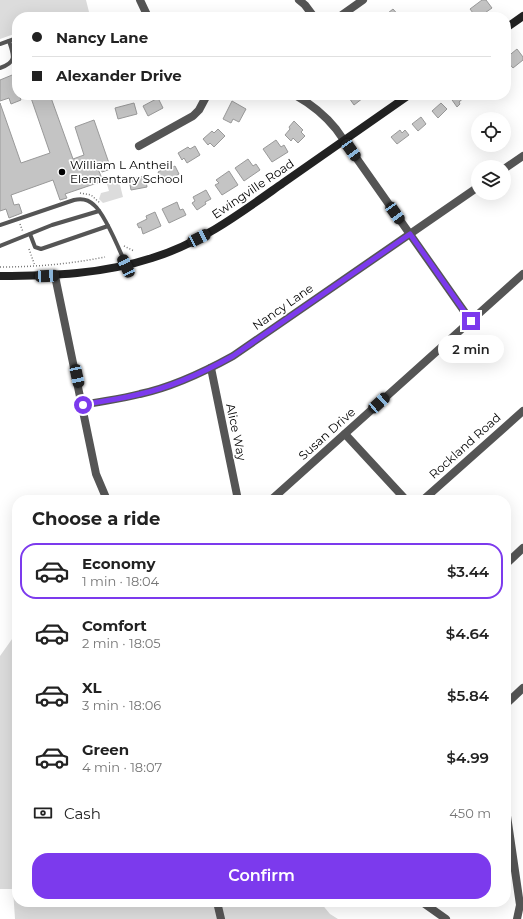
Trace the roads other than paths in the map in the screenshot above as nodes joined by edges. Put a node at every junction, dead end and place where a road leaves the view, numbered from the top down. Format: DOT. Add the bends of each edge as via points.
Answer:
graph roads {
  1 [pos="140,0"];
  2 [pos="299,0"];
  3 [pos="363,0"];
  4 [pos="146,12"];
  5 [pos="310,12"];
  6 [pos="346,12"];
  7 [pos="523,16"];
  8 [pos="511,24"];
  9 [pos="12,40"];
  10 [pos="9,41"];
  11 [pos="0,44"];
  12 [pos="12,50"];
  13 [pos="12,60"];
  14 [pos="0,68"];
  15 [pos="204,100"];
  16 [pos="302,100"];
  17 [pos="402,100"];
  18 [pos="344,140"];
  19 [pos="139,146"];
  20 [pos="523,156"];
  21 [pos="511,164"];
  22 [pos="471,192"];
  23 [pos="100,211"];
  24 [pos="0,225"];
  25 [pos="108,226"];
  26 [pos="30,234"];
  27 [pos="410,234"];
  28 [pos="0,246"];
  29 [pos="126,266"];
  30 [pos="523,274"];
  31 [pos="0,276"];
  32 [pos="55,276"];
  33 [pos="471,321"];
  34 [pos="211,368"];
  35 [pos="83,405"];
  36 [pos="523,411"];
  37 [pos="345,434"];
  38 [pos="105,495"];
  39 [pos="237,495"];
  40 [pos="277,495"];
  41 [pos="401,495"];
  42 [pos="429,495"];
  43 [pos="523,548"];
  44 [pos="511,559"];
  45 [pos="523,688"];
  46 [pos="511,699"];
  47 [pos="511,844"];
  48 [pos="218,907"];
  49 [pos="429,907"];
  50 [pos="221,919"];
  51 [pos="446,919"];
  52 [pos="517,919"];
  1 -- 4 [label="street"];
  2 -- 5 [label="street"];
  3 -- 6 [label="street"];
  7 -- 8 [label="main road"];
  9 -- 10 [label="lane"];
  10 -- 11 [label="lane"];
  10 -- 12 [label="lane"];
  13 -- 14 [label="lane"];
  15 -- 19 [label="street" via="193,116"];
  16 -- 18 [label="street" via="328,118"];
  17 -- 18 [label="main road, Ewingville Road"];
  18 -- 27 [label="street"];
  18 -- 29 [label="main road, Ewingville Road" via="209,233 169,252"];
  20 -- 21 [label="street"];
  22 -- 27 [label="street, Nancy Lane"];
  23 -- 24 [label="lane" via="89,201 79,199"];
  23 -- 25 [label="lane"];
  23 -- 26 [label="lane"];
  25 -- 26 [label="lane" via="41,249 35,247"];
  25 -- 29 [label="lane"];
  26 -- 28 [label="lane"];
  27 -- 33 [label="street"];
  27 -- 34 [label="street, Nancy Lane" via="233,356"];
  29 -- 32 [label="main road, Ewingville Road"];
  30 -- 33 [label="street, Susan Drive"];
  31 -- 32 [label="main road, Ewingville Road"];
  32 -- 35 [label="street"];
  33 -- 37 [label="street, Susan Drive"];
  34 -- 35 [label="street, Nancy Lane" via="147,392"];
  34 -- 39 [label="street, Alice Way"];
  35 -- 38 [label="street" via="96,474"];
  36 -- 42 [label="street, Rockland Road"];
  37 -- 40 [label="street, Susan Drive"];
  37 -- 41 [label="street"];
  43 -- 44 [label="street"];
  45 -- 46 [label="street"];
  47 -- 52 [label="street" via="520,905"];
  48 -- 50 [label="street"];
  49 -- 51 [label="street"];
}
